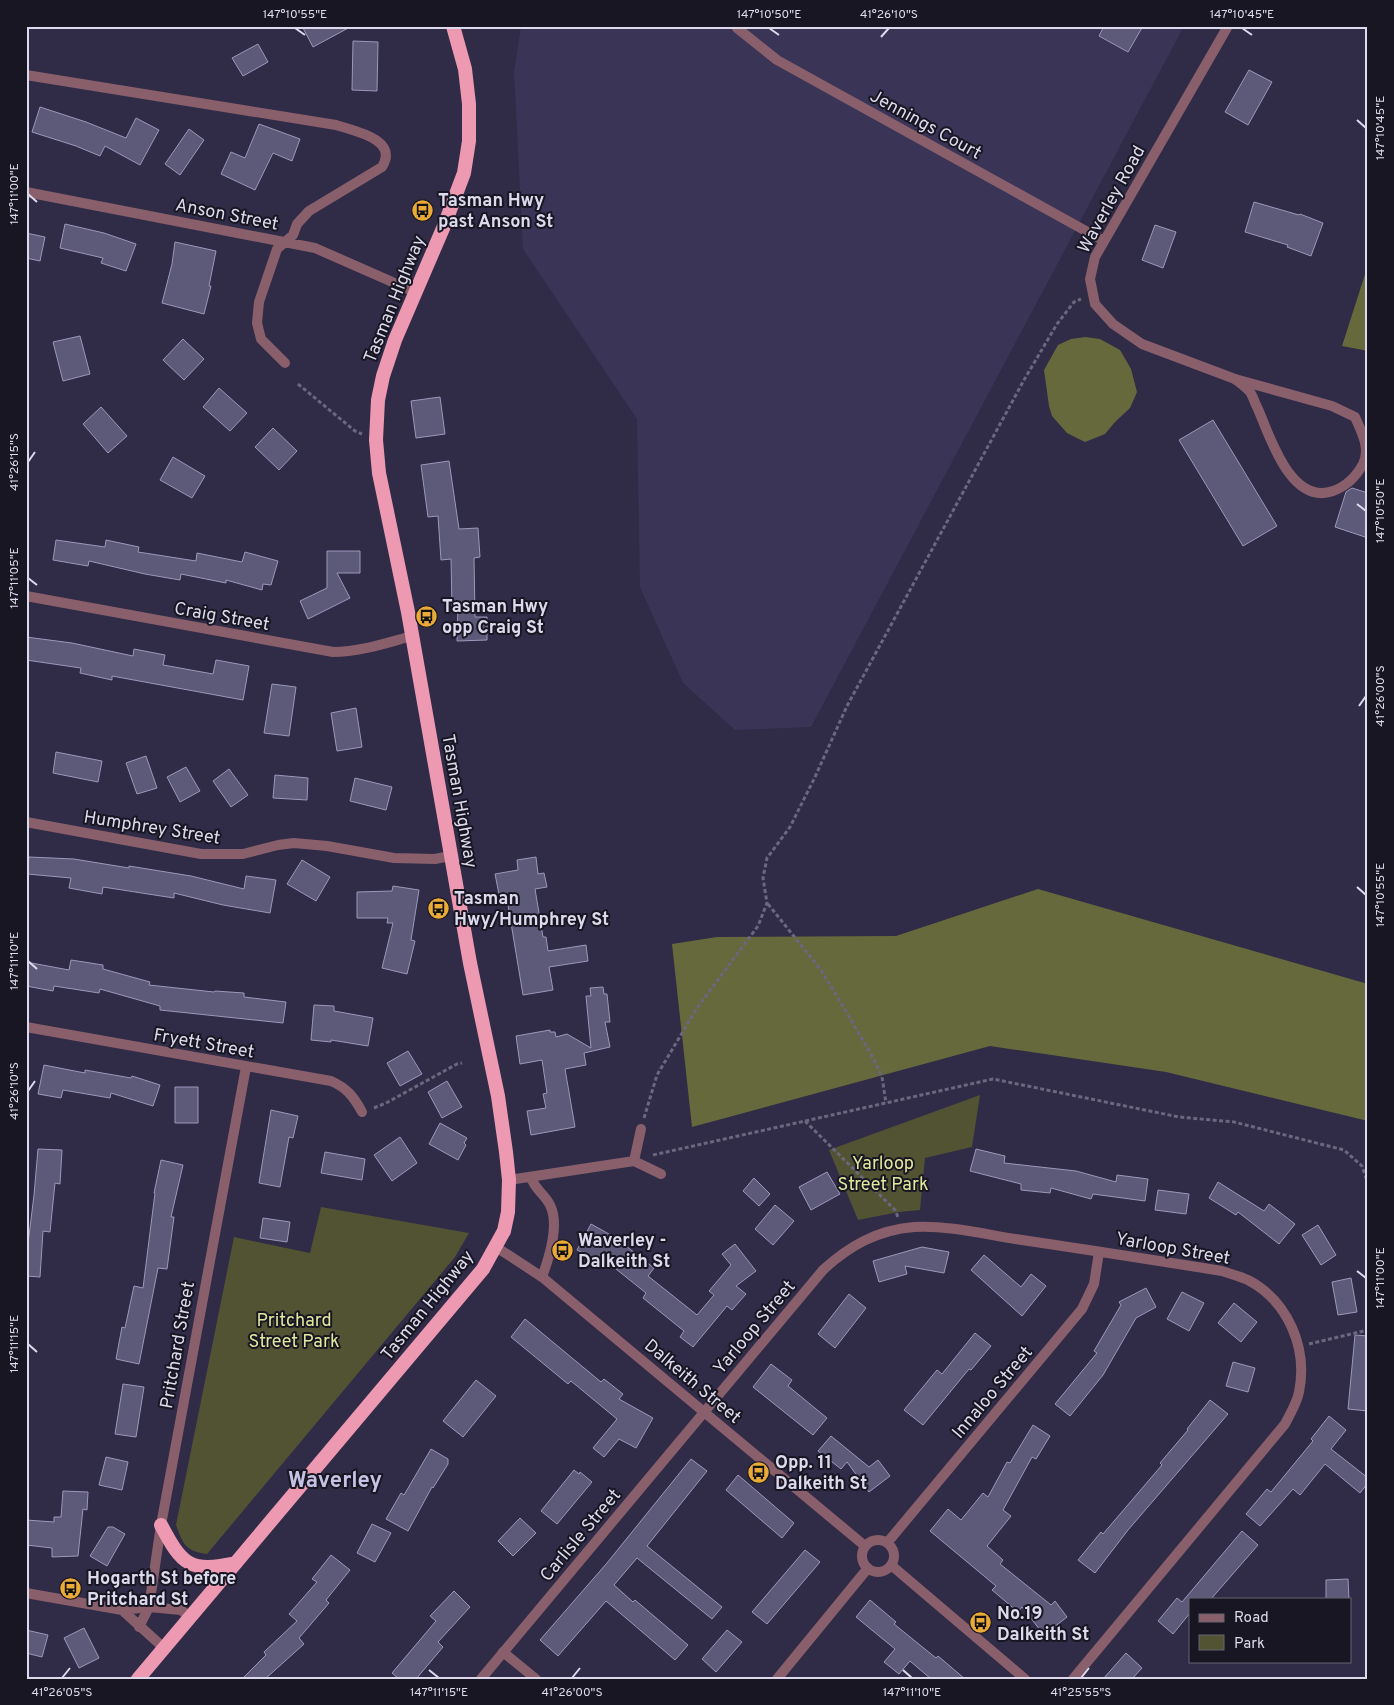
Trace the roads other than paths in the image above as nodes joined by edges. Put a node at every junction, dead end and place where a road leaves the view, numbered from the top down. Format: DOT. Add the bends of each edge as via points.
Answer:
graph roads {
  1 [pos="453,26"];
  2 [pos="1228,26"];
  3 [pos="737,28"];
  4 [pos="26,75"];
  5 [pos="26,192"];
  6 [pos="1104,241"];
  7 [pos="285,242"];
  8 [pos="415,292"];
  9 [pos="285,363"];
  10 [pos="1235,379"];
  11 [pos="26,596"];
  12 [pos="412,636"];
  13 [pos="26,822"];
  14 [pos="450,856"];
  15 [pos="27,1030"];
  16 [pos="246,1067"];
  17 [pos="362,1112"];
  18 [pos="641,1129"];
  19 [pos="634,1161"];
  20 [pos="661,1174"];
  21 [pos="531,1177"];
  22 [pos="509,1180"];
  23 [pos="496,1247"];
  24 [pos="1099,1252"];
  25 [pos="542,1277"];
  26 [pos="705,1412"];
  27 [pos="160,1525"];
  28 [pos="887,1543"];
  29 [pos="865,1546"];
  30 [pos="236,1563"];
  31 [pos="891,1565"];
  32 [pos="868,1568"];
  33 [pos="26,1593"];
  34 [pos="149,1607"];
  35 [pos="122,1610"];
  36 [pos="190,1617"];
  37 [pos="139,1627"];
  38 [pos="164,1648"];
  39 [pos="503,1652"];
  40 [pos="138,1679"];
  41 [pos="482,1679"];
  42 [pos="536,1679"];
  43 [pos="777,1679"];
  44 [pos="1025,1679"];
  45 [pos="1074,1679"];
  1 -- 8 [label="highway, Tasman Highway" via="465,69 469,141 464,173"];
  2 -- 6 [label="street, Waverley Road"];
  3 -- 6 [label="street, Jennings Court" via="777,60"];
  4 -- 7 [label="street" via="336,125 379,141 386,156 382,167 302,216 293,235"];
  5 -- 7 [label="street, Anson Street"];
  6 -- 10 [label="street, Waverley Road" via="1095,257 1090,279 1095,304 1113,324 1142,344"];
  7 -- 8 [label="street, Anson Street" via="314,248"];
  7 -- 9 [label="street" via="277,249 269,270 257,323 261,339"];
  8 -- 12 [label="highway, Tasman Highway" via="383,376 376,426 379,473"];
  10 -- 10 [label="street, Waverley Road" via="1332,406 1355,416 1367,456 1358,473 1343,487 1324,494 1306,490 1278,458 1250,392"];
  11 -- 12 [label="street, Craig Street" via="333,652 363,649"];
  12 -- 14 [label="highway, Tasman Highway"];
  13 -- 14 [label="street, Humphrey Street" via="201,854 243,854 294,843 394,858"];
  14 -- 22 [label="highway, Tasman Highway" via="498,1096"];
  15 -- 16 [label="street, Fryett Street"];
  16 -- 17 [label="street, Fryett Street" via="332,1081 348,1090"];
  16 -- 27 [label="street, Pritchard Street"];
  18 -- 19 [label="street"];
  19 -- 20 [label="street"];
  19 -- 21 [label="street"];
  21 -- 22 [label="street"];
  21 -- 25 [label="street" via="552,1207 549,1258"];
  22 -- 23 [label="highway, Tasman Highway" via="508,1212"];
  23 -- 25 [label="street, Dalkeith Street"];
  23 -- 30 [label="highway, Tasman Highway" via="458,1301"];
  24 -- 26 [label="street, Yarloop Street" via="932,1228 914,1227 878,1234 842,1252 823,1270"];
  24 -- 28 [label="street, Innaloo Street" via="1094,1284 1082,1309"];
  24 -- 45 [label="street, Yarloop Street" via="1222,1271 1248,1280 1283,1311 1293,1328 1301,1361 1299,1393 1285,1424"];
  25 -- 26 [label="street, Dalkeith Street"];
  26 -- 29 [label="street, Dalkeith Street"];
  26 -- 39 [label="street, Carlisle Street"];
  27 -- 30 [label="highway" via="185,1561 208,1568"];
  27 -- 34 [label="street, Pritchard Street"];
  28 -- 29 [label="street" via="877,1540"];
  28 -- 31 [label="street" via="893,1551"];
  29 -- 32 [label="street" via="862,1559"];
  30 -- 36 [label="highway, Tasman Highway"];
  31 -- 32 [label="street" via="882,1571"];
  31 -- 44 [label="street"];
  32 -- 43 [label="street"];
  33 -- 35 [label="street"];
  34 -- 35 [label="street"];
  34 -- 36 [label="street" via="181,1610"];
  34 -- 37 [label="street, Pritchard Street"];
  35 -- 37 [label="street"];
  36 -- 38 [label="highway, Tasman Highway"];
  37 -- 38 [label="street"];
  38 -- 40 [label="highway, Tasman Highway"];
  39 -- 41 [label="street, Carlisle Street"];
  39 -- 42 [label="street"];
}
